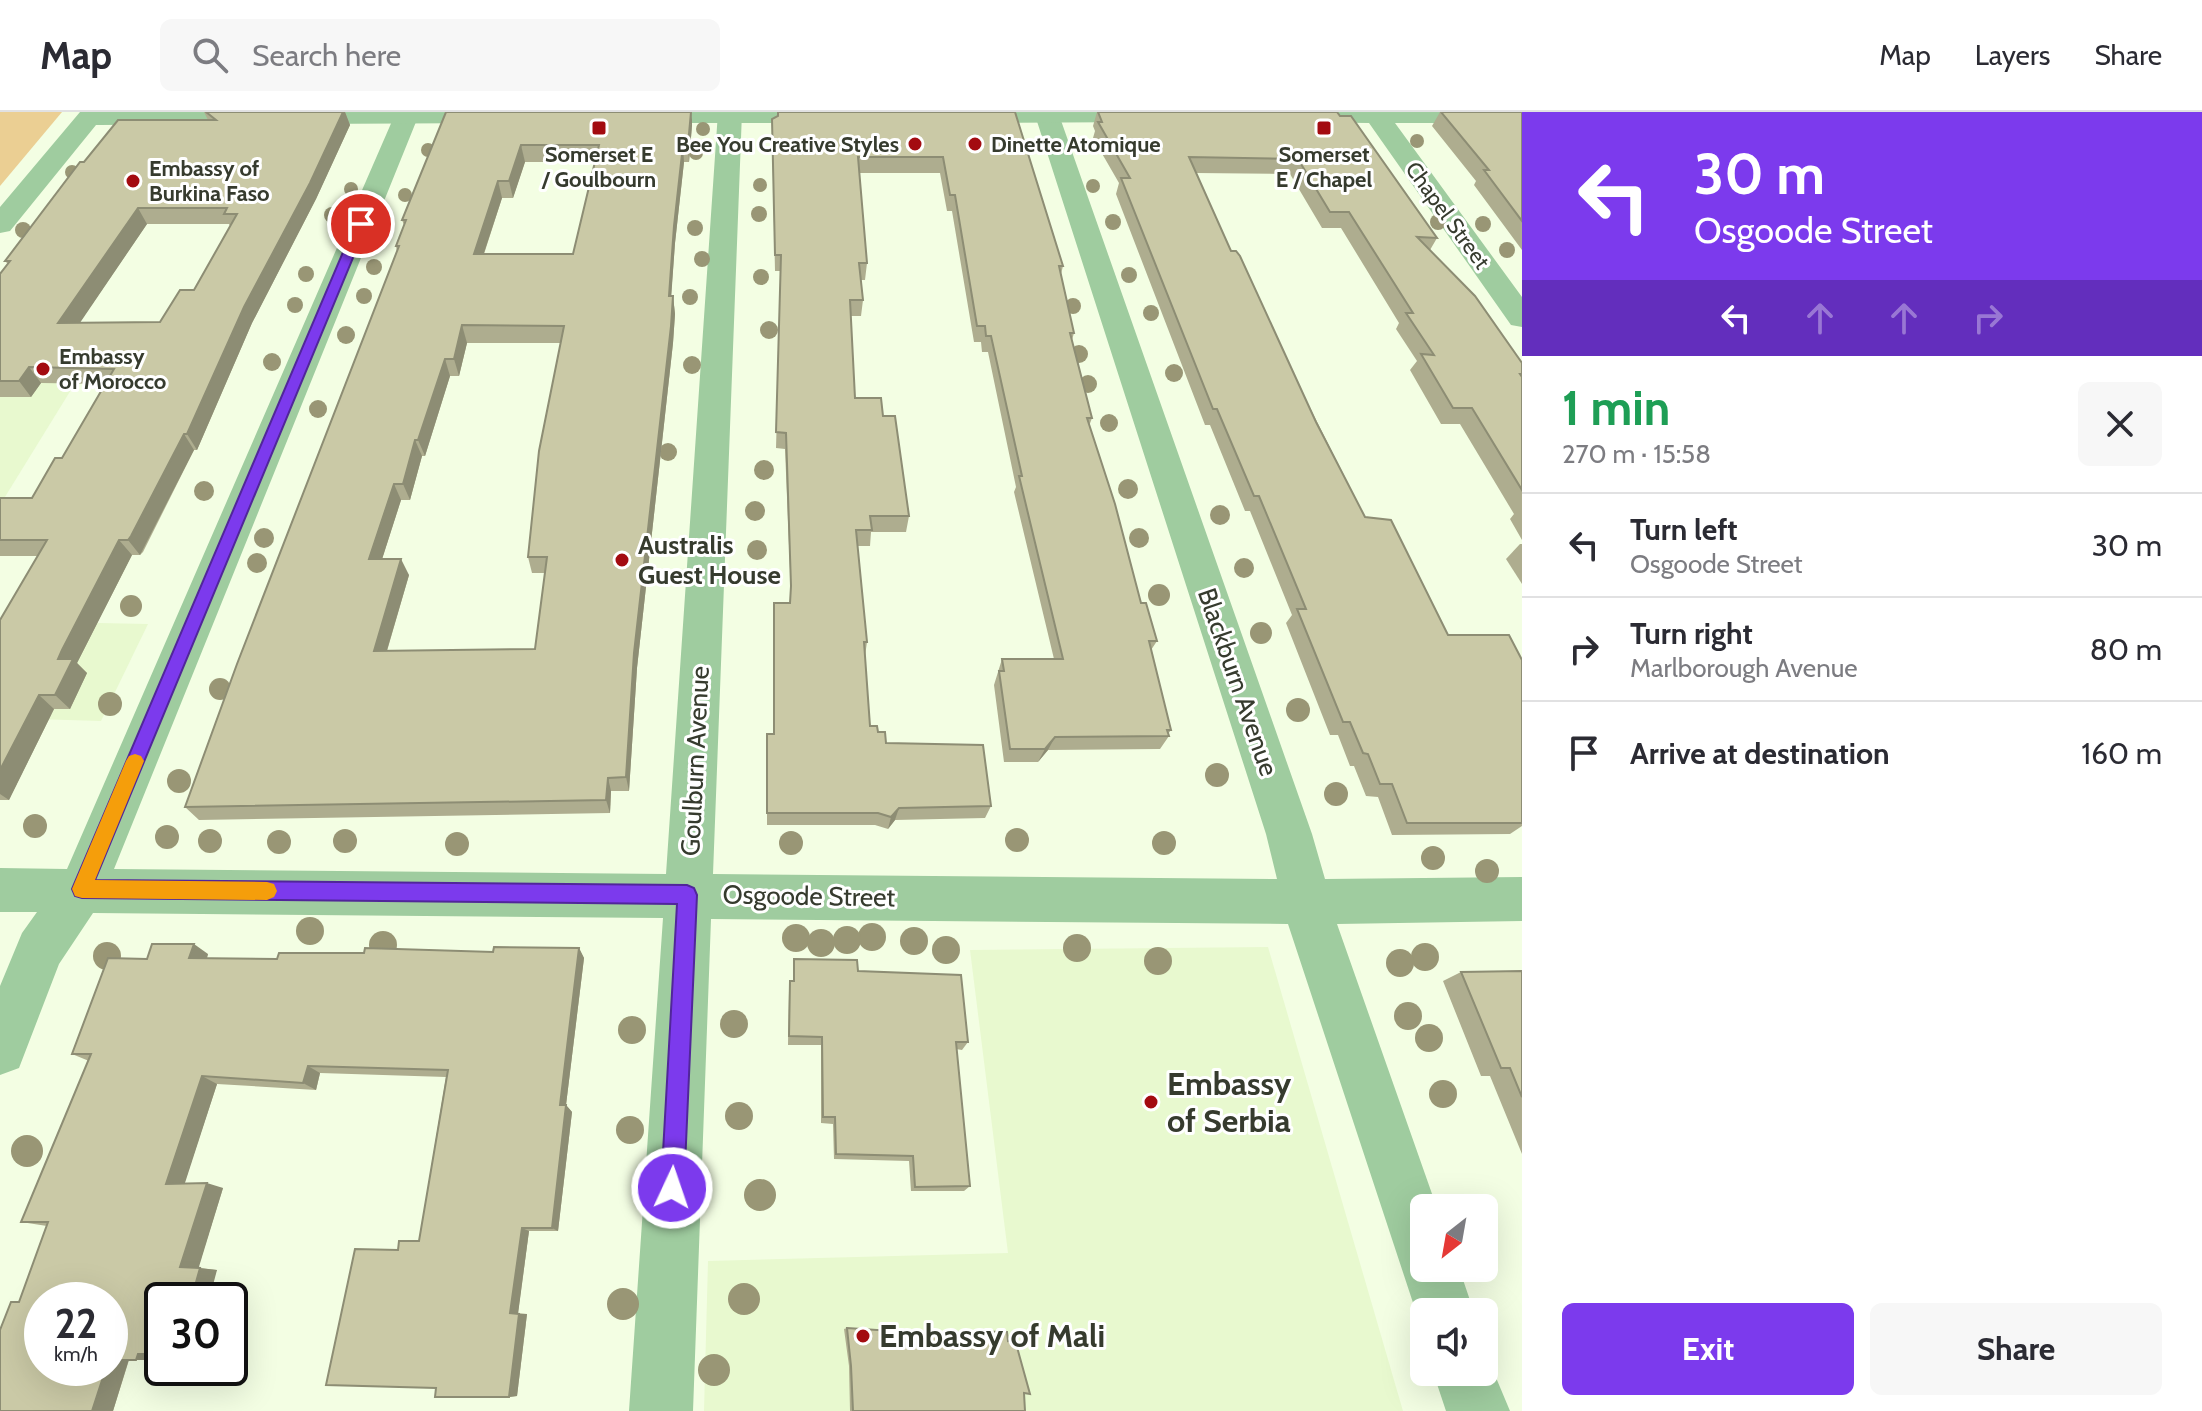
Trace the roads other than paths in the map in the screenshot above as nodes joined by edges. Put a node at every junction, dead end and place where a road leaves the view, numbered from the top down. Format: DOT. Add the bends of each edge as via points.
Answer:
graph roads {
  1 [pos="1375,113"];
  2 [pos="407,114"];
  3 [pos="730,114"];
  4 [pos="1047,114"];
  5 [pos="91,115"];
  6 [pos="1174,115"];
  7 [pos="1253,115"];
  8 [pos="526,116"];
  9 [pos="600,116"];
  10 [pos="857,116"];
  11 [pos="936,116"];
  12 [pos="1522,116"];
  13 [pos="0,225"];
  14 [pos="1522,318"];
  15 [pos="82,889"];
  16 [pos="0,890"];
  17 [pos="687,895"];
  18 [pos="1522,899"];
  19 [pos="1307,902"];
  20 [pos="0,1049"];
  21 [pos="1410,1213"];
  22 [pos="1469,1386"];
  23 [pos="661,1411"];
  24 [pos="1478,1411"];
  1 -- 7 [label="street"];
  1 -- 12 [label="street"];
  1 -- 14 [label="street, Chapel Street"];
  2 -- 5 [label="street"];
  2 -- 8 [label="street"];
  2 -- 15 [label="street"];
  3 -- 9 [label="street"];
  3 -- 10 [label="street"];
  3 -- 17 [label="street, Goulburn Avenue"];
  4 -- 6 [label="street"];
  4 -- 11 [label="street"];
  4 -- 19 [label="street, Blackburn Avenue" via="1289,834"];
  5 -- 13 [label="street"];
  15 -- 16 [label="street, Osgoode Street"];
  15 -- 17 [label="street, Osgoode Street"];
  15 -- 20 [label="street" via="40,950"];
  17 -- 19 [label="street, Osgoode Street"];
  17 -- 23 [label="street, Goulburn Avenue"];
  18 -- 19 [label="street, Osgoode Street"];
  19 -- 21 [label="street, Blackburn Avenue"];
  22 -- 24 [label="street"];
}
